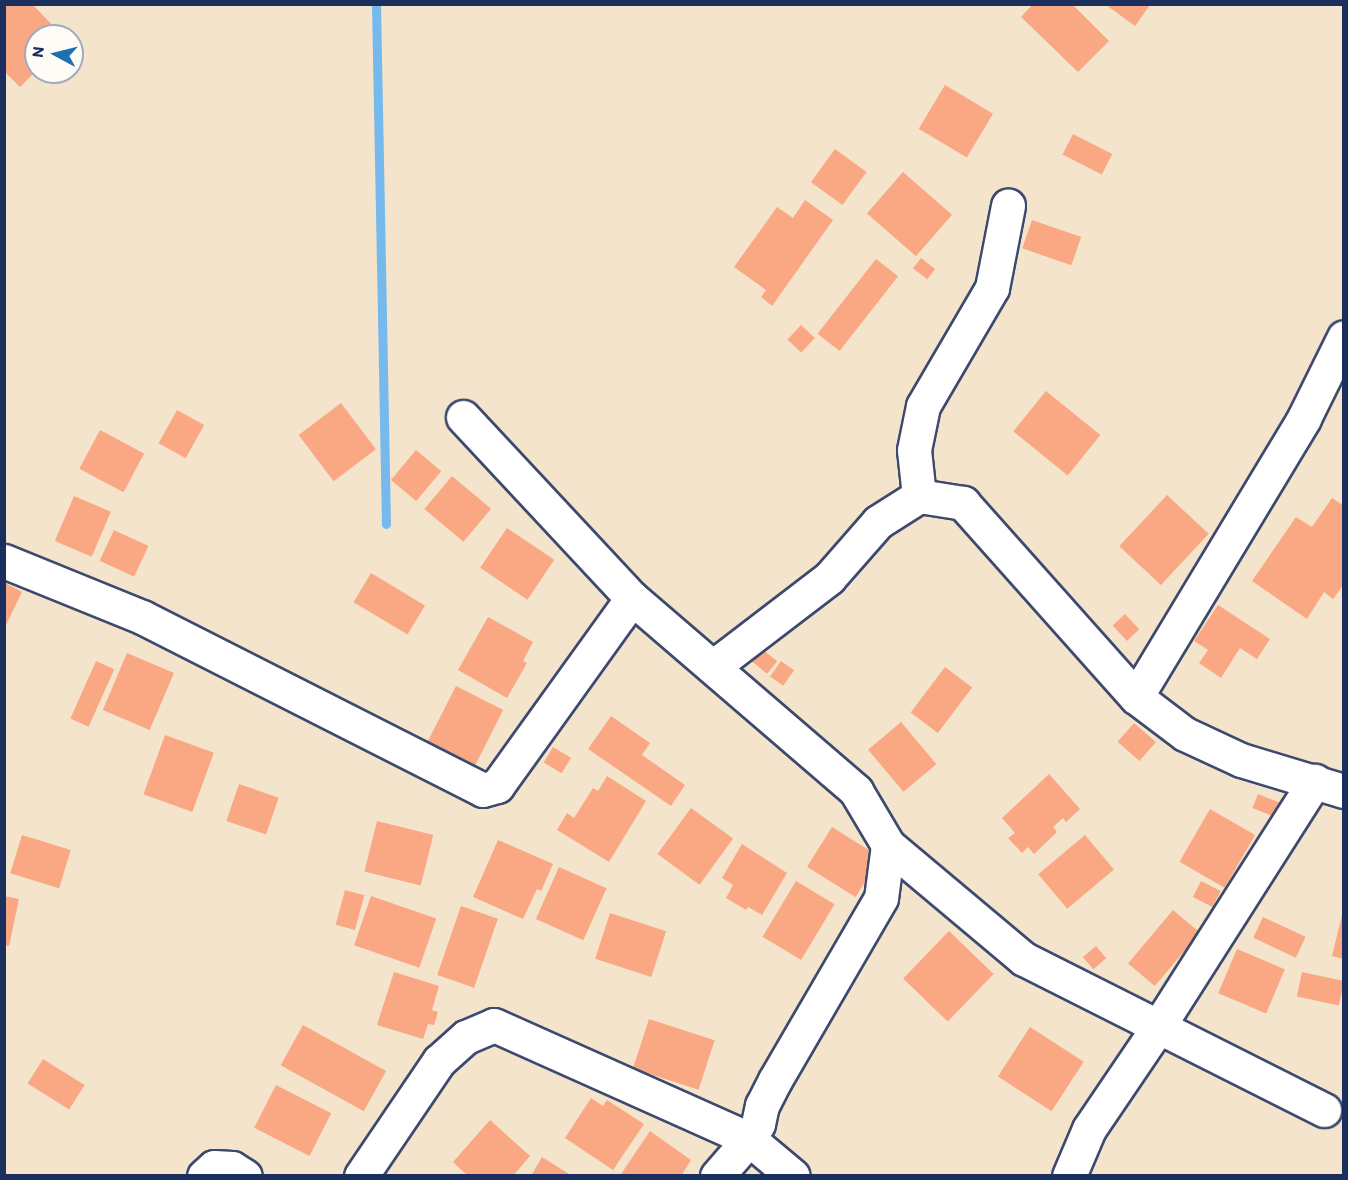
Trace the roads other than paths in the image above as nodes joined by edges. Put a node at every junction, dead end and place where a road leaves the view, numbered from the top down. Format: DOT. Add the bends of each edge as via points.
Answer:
graph roads {
  1 [pos="1008,206"];
  2 [pos="1344,337"];
  3 [pos="463,417"];
  4 [pos="919,496"];
  5 [pos="4,561"];
  6 [pos="632,598"];
  7 [pos="714,666"];
  8 [pos="1136,697"];
  9 [pos="1329,786"];
  10 [pos="888,844"];
  11 [pos="1158,1027"];
  12 [pos="1324,1110"];
  13 [pos="749,1139"];
  14 [pos="204,1176"];
  15 [pos="245,1176"];
  16 [pos="361,1176"];
  17 [pos="717,1176"];
  18 [pos="793,1176"];
  19 [pos="1069,1176"];
  1 -- 4 [label="street" via="992,288 923,406 914,450"];
  2 -- 8 [label="street" via="1304,418"];
  3 -- 6 [label="street"];
  4 -- 7 [label="street" via="878,522 829,578"];
  4 -- 8 [label="street" via="963,503"];
  5 -- 6 [label="street" via="142,617 483,790 497,786"];
  6 -- 7 [label="street"];
  7 -- 10 [label="street" via="856,791"];
  8 -- 9 [label="street" via="1185,734 1241,760"];
  9 -- 11 [label="street"];
  10 -- 11 [label="street" via="1024,959"];
  10 -- 13 [label="street" via="881,897 775,1080"];
  11 -- 12 [label="street"];
  11 -- 19 [label="street" via="1089,1129"];
  13 -- 16 [label="street" via="494,1025 466,1038 440,1061"];
  13 -- 17 [label="street"];
  13 -- 18 [label="street"];
  14 -- 15 [label="street" via="214,1167 232,1168"];
}
